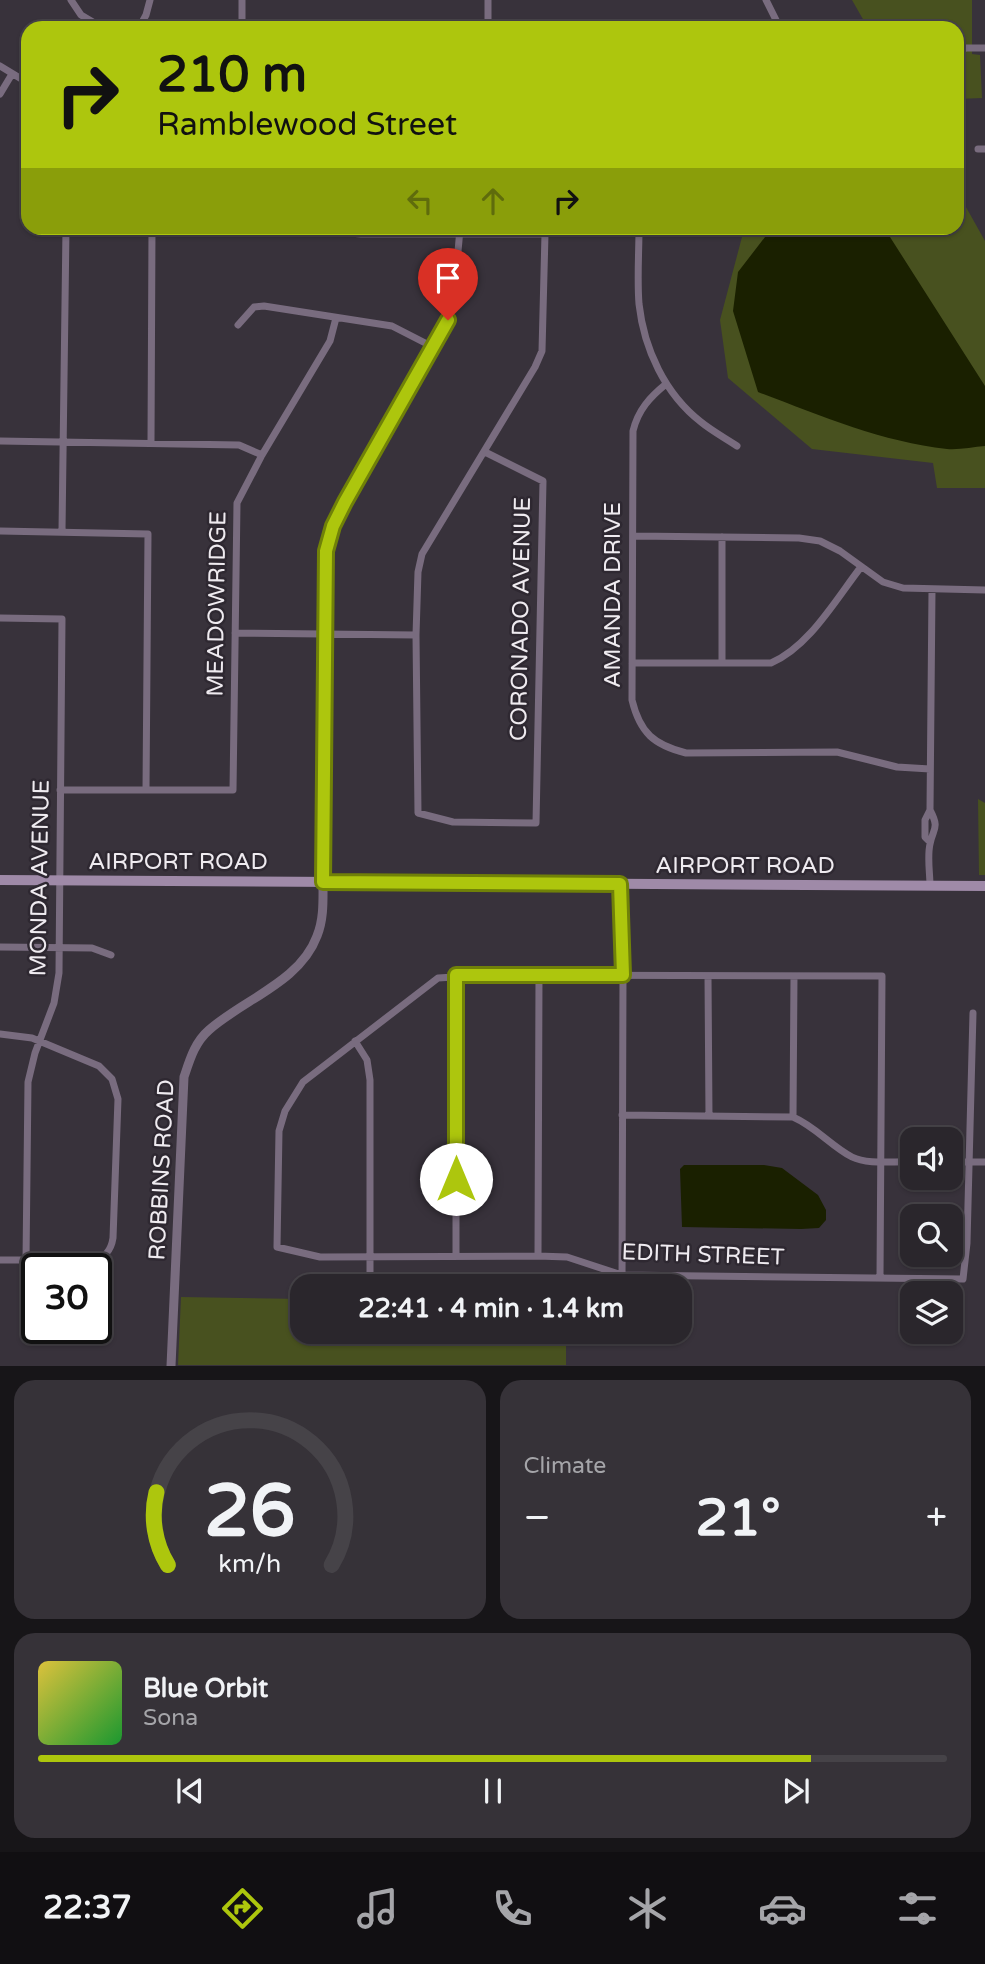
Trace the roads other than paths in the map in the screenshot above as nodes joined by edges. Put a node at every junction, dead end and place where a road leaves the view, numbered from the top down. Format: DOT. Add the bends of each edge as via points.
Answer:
graph roads {
  1 [pos="71,0"];
  2 [pos="150,0"];
  3 [pos="242,0"];
  4 [pos="488,0"];
  5 [pos="766,0"];
  6 [pos="91,21"];
  7 [pos="143,21"];
  8 [pos="242,21"];
  9 [pos="488,21"];
  10 [pos="776,21"];
  11 [pos="985,48"];
  12 [pos="964,49"];
  13 [pos="0,66"];
  14 [pos="12,74"];
  15 [pos="21,79"];
  16 [pos="0,94"];
  17 [pos="66,235"];
  18 [pos="152,235"];
  19 [pos="459,235"];
  20 [pos="545,235"];
  21 [pos="639,235"];
  22 [pos="336,318"];
  23 [pos="237,325"];
  24 [pos="433,347"];
  25 [pos="666,384"];
  26 [pos="0,441"];
  27 [pos="64,442"];
  28 [pos="151,443"];
  29 [pos="737,446"];
  30 [pos="485,452"];
  31 [pos="262,455"];
  32 [pos="0,531"];
  33 [pos="62,531"];
  34 [pos="634,536"];
  35 [pos="722,537"];
  36 [pos="861,567"];
  37 [pos="932,590"];
  38 [pos="985,590"];
  39 [pos="0,618"];
  40 [pos="325,632"];
  41 [pos="234,633"];
  42 [pos="416,635"];
  43 [pos="632,663"];
  44 [pos="722,663"];
  45 [pos="930,769"];
  46 [pos="60,790"];
  47 [pos="146,790"];
  48 [pos="0,880"];
  49 [pos="60,880"];
  50 [pos="323,882"];
  51 [pos="620,884"];
  52 [pos="930,886"];
  53 [pos="985,886"];
  54 [pos="0,947"];
  55 [pos="59,948"];
  56 [pos="111,955"];
  57 [pos="456,975"];
  58 [pos="539,975"];
  59 [pos="623,975"];
  60 [pos="708,976"];
  61 [pos="794,976"];
  62 [pos="973,1013"];
  63 [pos="0,1034"];
  64 [pos="40,1041"];
  65 [pos="355,1041"];
  66 [pos="622,1115"];
  67 [pos="709,1116"];
  68 [pos="793,1117"];
  69 [pos="881,1161"];
  70 [pos="900,1162"];
  71 [pos="963,1162"];
  72 [pos="970,1162"];
  73 [pos="985,1162"];
  74 [pos="26,1253"];
  75 [pos="107,1253"];
  76 [pos="456,1256"];
  77 [pos="538,1256"];
  78 [pos="370,1257"];
  79 [pos="0,1260"];
  80 [pos="21,1260"];
  81 [pos="370,1274"];
  82 [pos="619,1274"];
  83 [pos="622,1274"];
  84 [pos="692,1276"];
  85 [pos="880,1277"];
  86 [pos="171,1366"];
  1 -- 6 [label="street"];
  2 -- 7 [label="street"];
  3 -- 8 [label="street"];
  4 -- 9 [label="street"];
  5 -- 10 [label="street"];
  11 -- 12 [label="street"];
  13 -- 14 [label="street"];
  14 -- 15 [label="street"];
  14 -- 16 [label="street"];
  17 -- 27 [label="street"];
  18 -- 28 [label="street"];
  19 -- 24 [label="street, ROBBINS ROAD" via="454,296 448,320"];
  20 -- 30 [label="street" via="542,351"];
  21 -- 25 [label="street" via="642,326"];
  22 -- 23 [label="street" via="264,306 254,307"];
  22 -- 24 [label="street" via="392,326"];
  22 -- 31 [label="street, MEADOWRIDGE" via="330,341"];
  24 -- 40 [label="street, ROBBINS ROAD" via="333,526 326,551"];
  25 -- 29 [label="street" via="701,422"];
  25 -- 34 [label="street, AMANDA DRIVE" via="650,397 636,420"];
  26 -- 27 [label="street"];
  27 -- 28 [label="street"];
  27 -- 33 [label="street"];
  28 -- 31 [label="street" via="239,445"];
  30 -- 42 [label="street" via="422,554"];
  30 -- 42 [label="street, CORONADO AVENUE" via="543,481 536,823 453,822 418,813"];
  31 -- 41 [label="street, MEADOWRIDGE" via="237,503"];
  32 -- 33 [label="street"];
  33 -- 47 [label="street" via="148,534"];
  34 -- 35 [label="street"];
  34 -- 43 [label="street, AMANDA DRIVE"];
  35 -- 36 [label="street" via="820,541"];
  35 -- 44 [label="street"];
  36 -- 37 [label="street" via="883,582"];
  36 -- 44 [label="street" via="799,647 771,663"];
  37 -- 38 [label="street"];
  37 -- 45 [label="street"];
  39 -- 46 [label="street, MONDA AVENUE" via="62,619"];
  40 -- 41 [label="street"];
  40 -- 42 [label="street"];
  40 -- 50 [label="street, ROBBINS ROAD"];
  41 -- 47 [label="street, MEADOWRIDGE" via="233,790"];
  43 -- 44 [label="street"];
  43 -- 45 [label="street, AMANDA DRIVE" via="636,717 655,741 669,749 686,753 837,752 897,767"];
  45 -- 52 [label="street" via="930,810 925,820"];
  46 -- 47 [label="street"];
  46 -- 49 [label="street, MONDA AVENUE"];
  48 -- 49 [label="main road, AIRPORT ROAD"];
  49 -- 50 [label="main road, AIRPORT ROAD"];
  49 -- 55 [label="street, MONDA AVENUE"];
  50 -- 51 [label="main road, AIRPORT ROAD"];
  50 -- 86 [label="street, ROBBINS ROAD" via="318,934 310,952 297,967 208,1031 193,1051 184,1077"];
  51 -- 52 [label="main road, AIRPORT ROAD"];
  51 -- 59 [label="street"];
  52 -- 53 [label="main road, AIRPORT ROAD"];
  54 -- 55 [label="street"];
  55 -- 56 [label="street" via="92,948"];
  55 -- 64 [label="street, MONDA AVENUE" via="56,995"];
  57 -- 58 [label="street"];
  57 -- 65 [label="street" via="438,978"];
  57 -- 76 [label="street"];
  58 -- 59 [label="street"];
  58 -- 77 [label="street"];
  59 -- 60 [label="street"];
  59 -- 66 [label="street"];
  60 -- 61 [label="street"];
  60 -- 67 [label="street"];
  61 -- 68 [label="street"];
  61 -- 69 [label="street" via="883,976"];
  62 -- 72 [label="street"];
  63 -- 64 [label="street"];
  64 -- 74 [label="street, MONDA AVENUE" via="28,1087"];
  64 -- 75 [label="street" via="101,1067 117,1089 113,1238"];
  65 -- 78 [label="street" via="367,1060 370,1080"];
  65 -- 78 [label="street, EDITH STREET" via="303,1082 285,1111 279,1131 276,1247 320,1257"];
  66 -- 67 [label="street"];
  66 -- 83 [label="street"];
  67 -- 68 [label="street"];
  68 -- 69 [label="street" via="851,1157"];
  69 -- 70 [label="street"];
  69 -- 85 [label="street"];
  71 -- 72 [label="street"];
  72 -- 73 [label="street"];
  72 -- 85 [label="street, EDITH STREET" via="963,1279"];
  76 -- 77 [label="street, EDITH STREET"];
  76 -- 78 [label="street, EDITH STREET"];
  77 -- 82 [label="street, EDITH STREET" via="567,1257"];
  78 -- 81 [label="street"];
  79 -- 80 [label="street"];
  84 -- 85 [label="street, EDITH STREET"];
}
